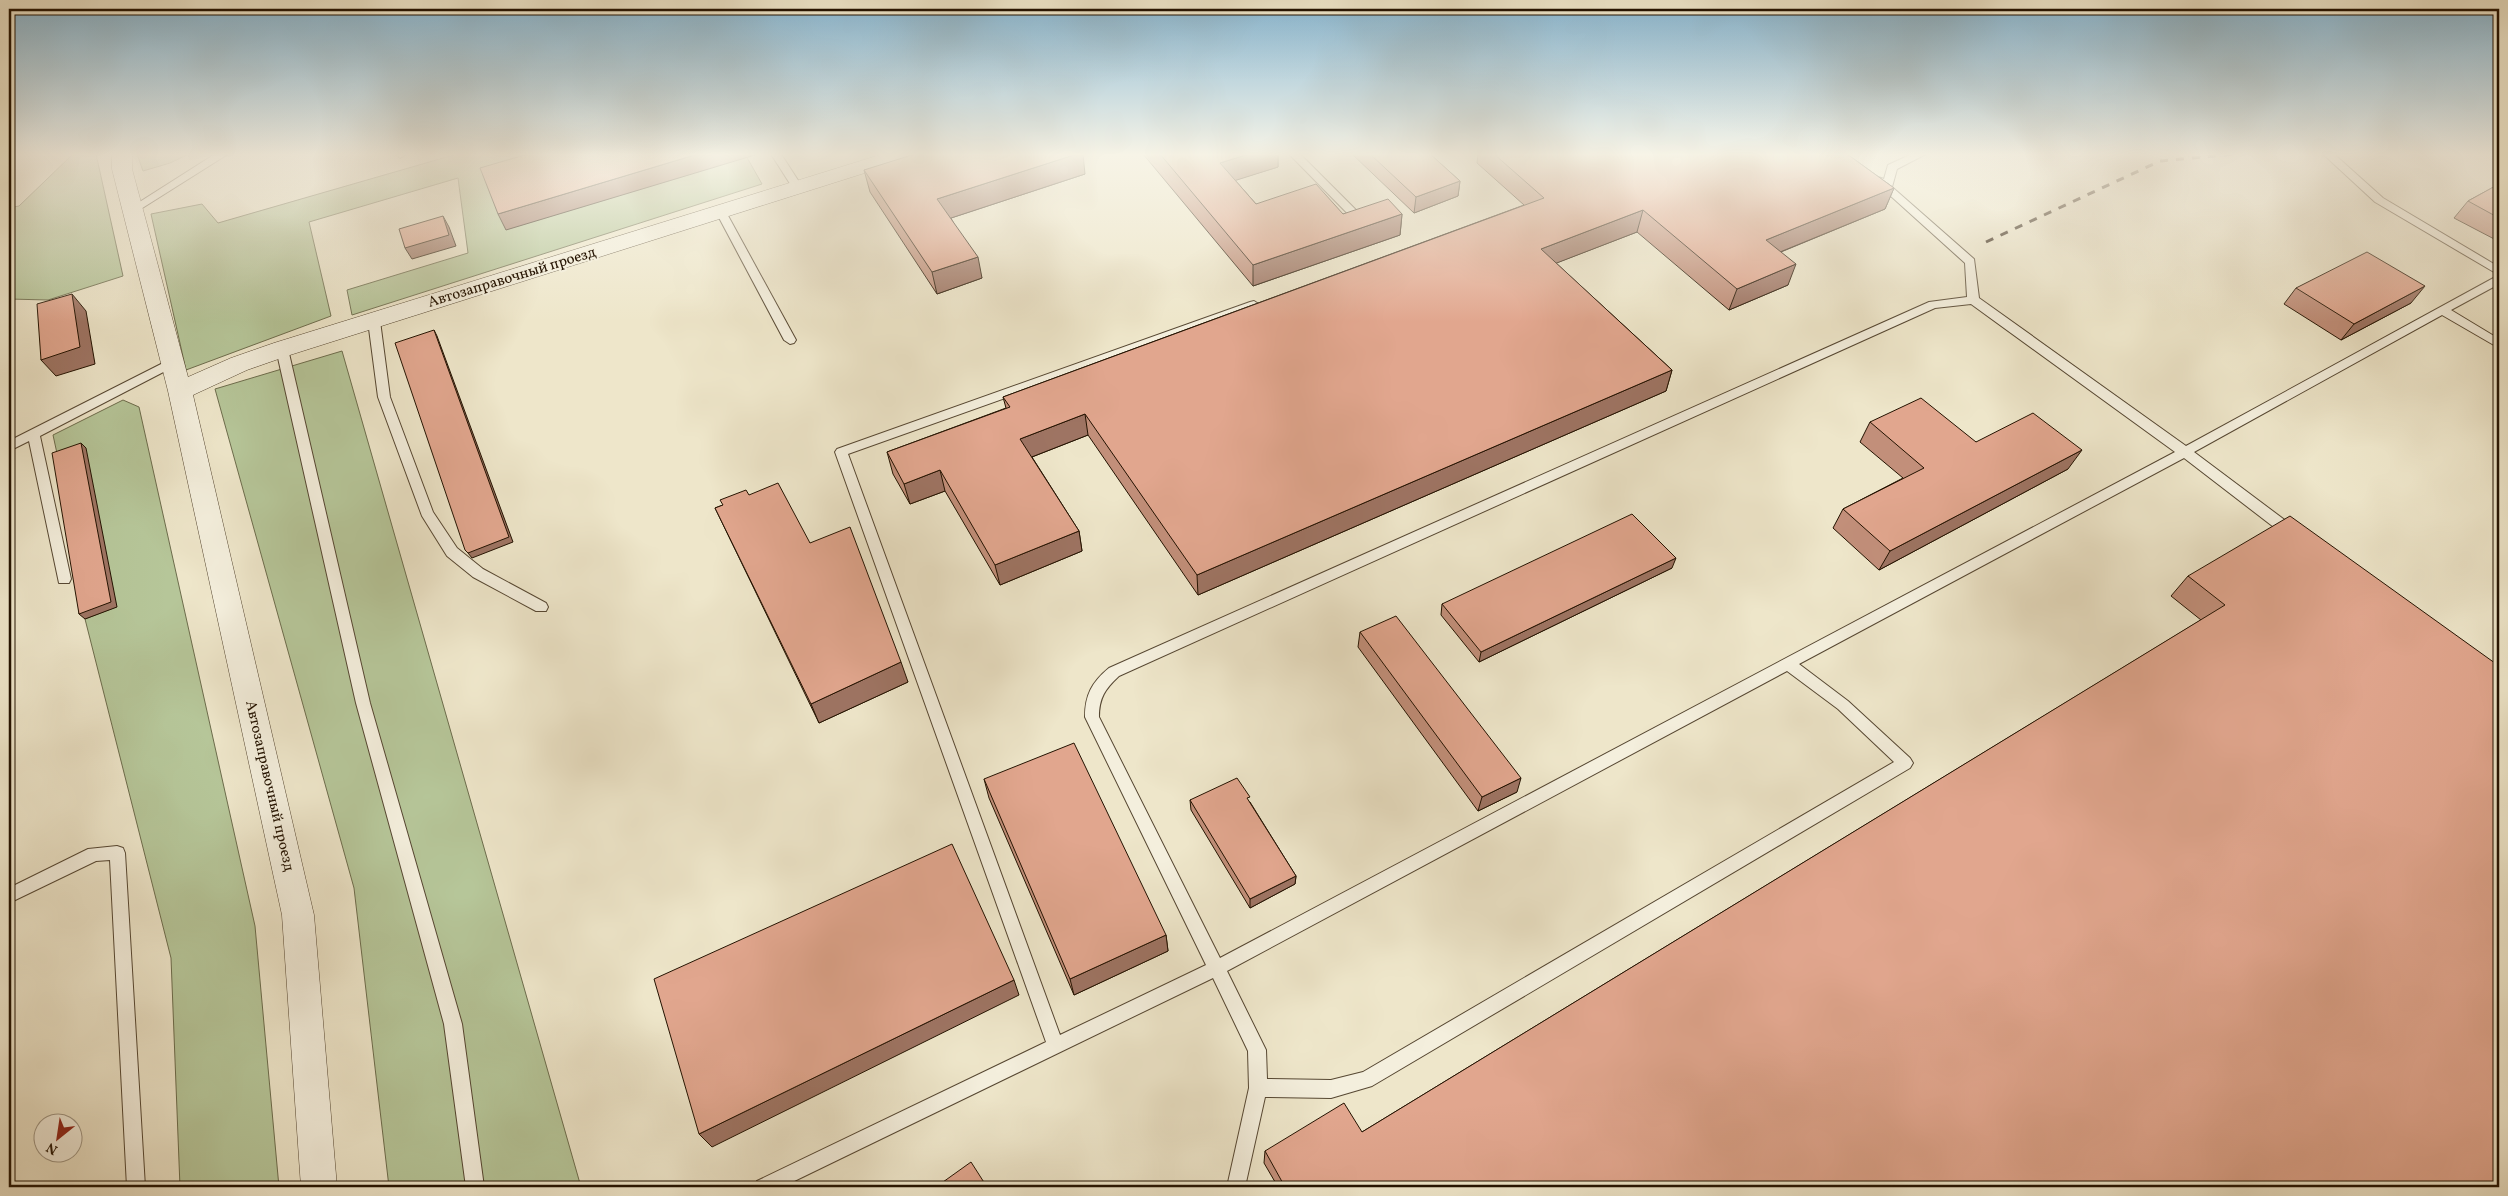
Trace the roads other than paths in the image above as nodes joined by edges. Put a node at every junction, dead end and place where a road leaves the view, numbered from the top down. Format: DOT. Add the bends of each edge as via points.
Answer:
graph roads {
  1 [pos="132,210"];
  2 [pos="728,210"];
  3 [pos="1350,210"];
  4 [pos="1912,210"];
  5 [pos="2396,210"];
  6 [pos="721,212"];
  7 [pos="1357,217"];
  8 [pos="2499,272"];
  9 [pos="2499,280"];
  10 [pos="1973,300"];
  11 [pos="1254,305"];
  12 [pos="2442,311"];
  13 [pos="374,320"];
  14 [pos="790,340"];
  15 [pos="2499,344"];
  16 [pos="282,349"];
  17 [pos="171,363"];
  18 [pos="180,391"];
  19 [pos="33,433"];
  20 [pos="9,446"];
  21 [pos="2185,452"];
  22 [pos="2303,542"];
  23 [pos="64,579"];
  24 [pos="541,607"];
  25 [pos="1788,664"];
  26 [pos="9,896"];
  27 [pos="1217,968"];
  28 [pos="1056,1046"];
  29 [pos="1258,1088"];
  30 [pos="136,1187"];
  31 [pos="319,1187"];
  32 [pos="474,1187"];
  33 [pos="764,1187"];
  34 [pos="1236,1187"];
  1 -- 17 [label="street, Автозаправочный проезд"];
  2 -- 6 [label="street, Автозаправочный проезд"];
  3 -- 7 [label="lane"];
  4 -- 10 [label="lane" via="1970,262"];
  5 -- 8 [label="lane"];
  6 -- 13 [label="street, Автозаправочный проезд"];
  6 -- 14 [label="lane"];
  9 -- 12 [label="lane"];
  10 -- 21 [label="lane"];
  10 -- 27 [label="lane" via="1933,306 1114,672 1100,684 1092,699 1092,717"];
  11 -- 28 [label="lane" via="841,452"];
  12 -- 15 [label="lane"];
  12 -- 21 [label="lane"];
  13 -- 16 [label="street, Автозаправочный проезд"];
  13 -- 24 [label="lane" via="384,397 427,513 452,552 471,568"];
  16 -- 18 [label="street, Автозаправочный проезд" via="239,364"];
  16 -- 32 [label="lane" via="363,703 453,1024"];
  17 -- 18 [label="street, Автозаправочный проезд"];
  17 -- 19 [label="lane"];
  18 -- 31 [label="street, Автозаправочный проезд" via="298,915"];
  19 -- 20 [label="lane"];
  19 -- 23 [label="lane"];
  21 -- 22 [label="lane"];
  21 -- 25 [label="lane"];
  25 -- 27 [label="lane"];
  25 -- 29 [label="lane" via="1842,705 1905,764 1366,1080 1331,1089"];
  26 -- 30 [label="lane" via="94,854 117,853"];
  27 -- 28 [label="lane"];
  27 -- 29 [label="lane" via="1256,1050"];
  28 -- 33 [label="lane"];
  29 -- 34 [label="lane"];
}
